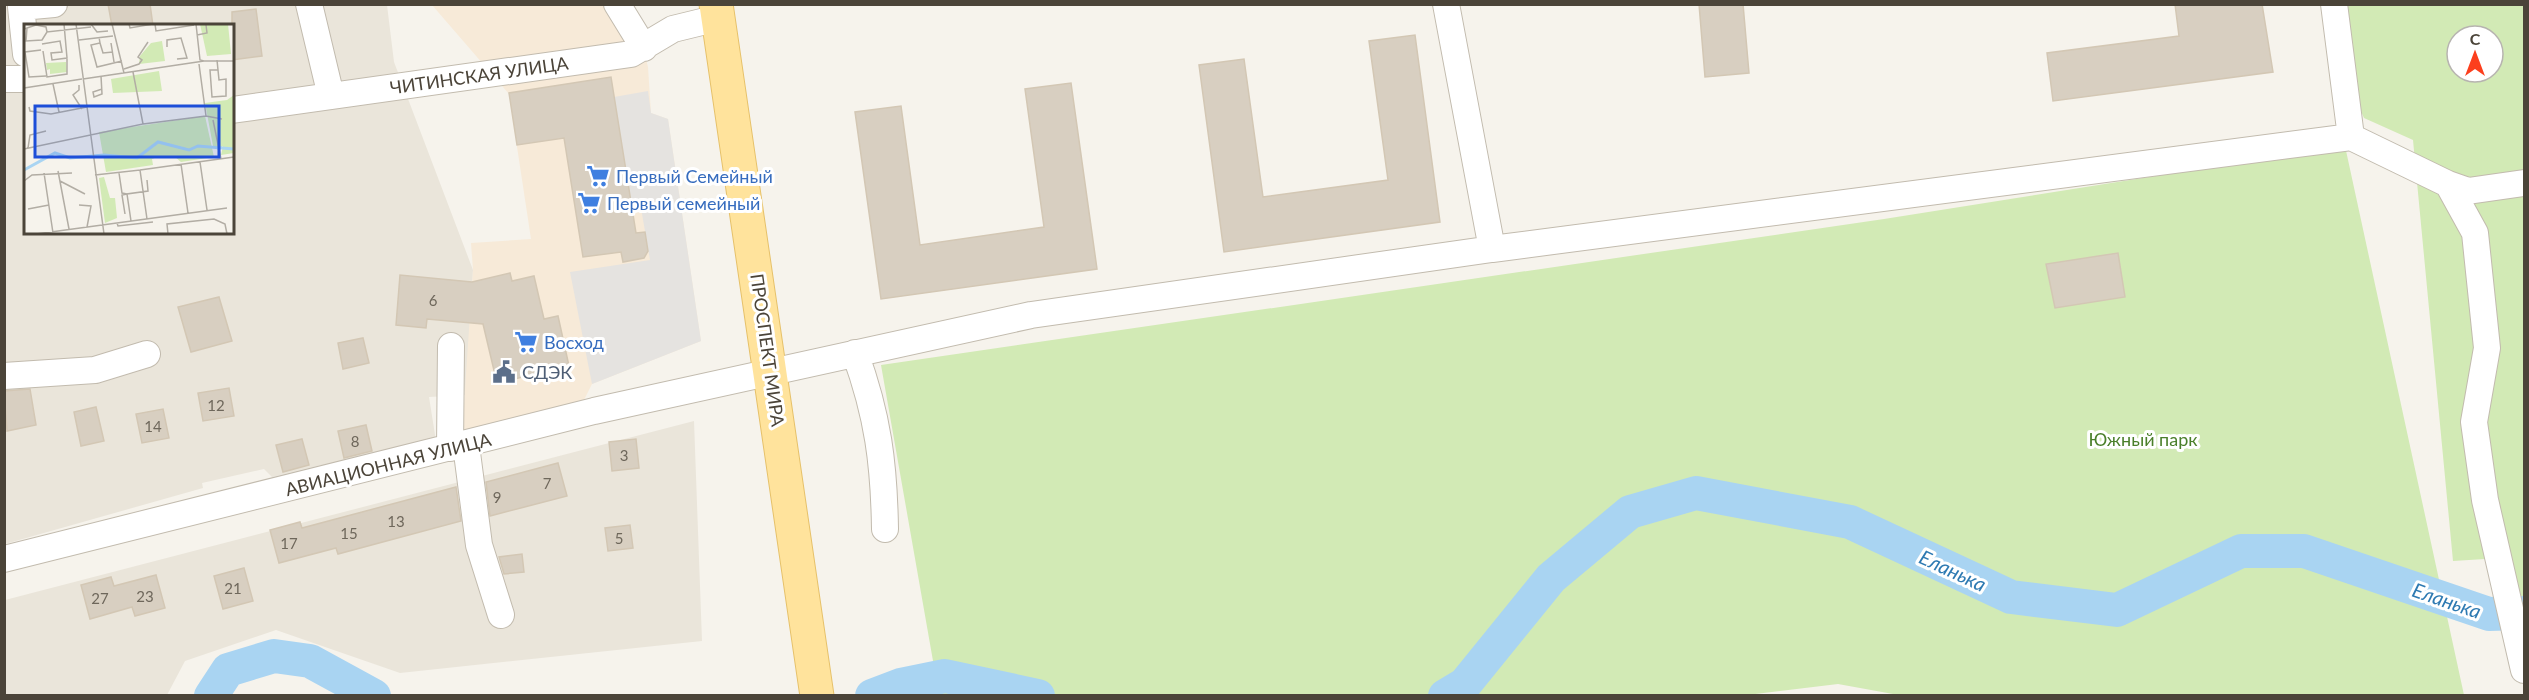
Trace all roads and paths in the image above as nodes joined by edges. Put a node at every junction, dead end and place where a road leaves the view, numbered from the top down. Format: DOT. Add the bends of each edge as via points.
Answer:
graph roads {
  1 [pos="54,4"];
  2 [pos="309,4"];
  3 [pos="617,4"];
  4 [pos="1446,4"];
  5 [pos="2334,4"];
  6 [pos="717,11"];
  7 [pos="24,35"];
  8 [pos="644,48"];
  9 [pos="4,79"];
  10 [pos="24,79"];
  11 [pos="331,96"];
  12 [pos="234,110"];
  13 [pos="2351,137"];
  14 [pos="2524,183"];
  15 [pos="2448,184"];
  16 [pos="1492,249"];
  17 [pos="451,346"];
  18 [pos="147,354"];
  19 [pos="851,354"];
  20 [pos="771,370"];
  21 [pos="4,376"];
  22 [pos="458,447"];
  23 [pos="885,530"];
  24 [pos="4,559"];
  25 [pos="501,615"];
  26 [pos="2524,670"];
  27 [pos="816,691"];
  1 -- 7 [label="street" via="21,7"];
  2 -- 11 [label="street"];
  3 -- 8 [label="street"];
  4 -- 16 [label="street"];
  5 -- 13 [label="street"];
  6 -- 8 [label="street, ЧИТИНСКАЯ УЛИЦА" via="673,29"];
  6 -- 20 [label="main road, ПРОСПЕКТ МИРА"];
  8 -- 11 [label="street, ЧИТИНСКАЯ УЛИЦА" via="631,54"];
  9 -- 10 [label="street"];
  11 -- 12 [label="street, ЧИТИНСКАЯ УЛИЦА"];
  13 -- 15 [label="street"];
  13 -- 16 [label="street, АВИАЦИОННАЯ УЛИЦА"];
  14 -- 15 [label="street" via="2468,191"];
  15 -- 26 [label="street" via="2475,233 2487,348 2474,422 2486,500"];
  16 -- 19 [label="street, АВИАЦИОННАЯ УЛИЦА" via="1031,315"];
  17 -- 22 [label="street"];
  18 -- 21 [label="street" via="95,370"];
  19 -- 20 [label="street, АВИАЦИОННАЯ УЛИЦА"];
  19 -- 23 [label="street" via="870,393 884,467"];
  20 -- 22 [label="street, АВИАЦИОННАЯ УЛИЦА"];
  20 -- 27 [label="main road, ПРОСПЕКТ МИРА"];
  22 -- 24 [label="street, АВИАЦИОННАЯ УЛИЦА"];
  22 -- 25 [label="street" via="479,544"];
}
